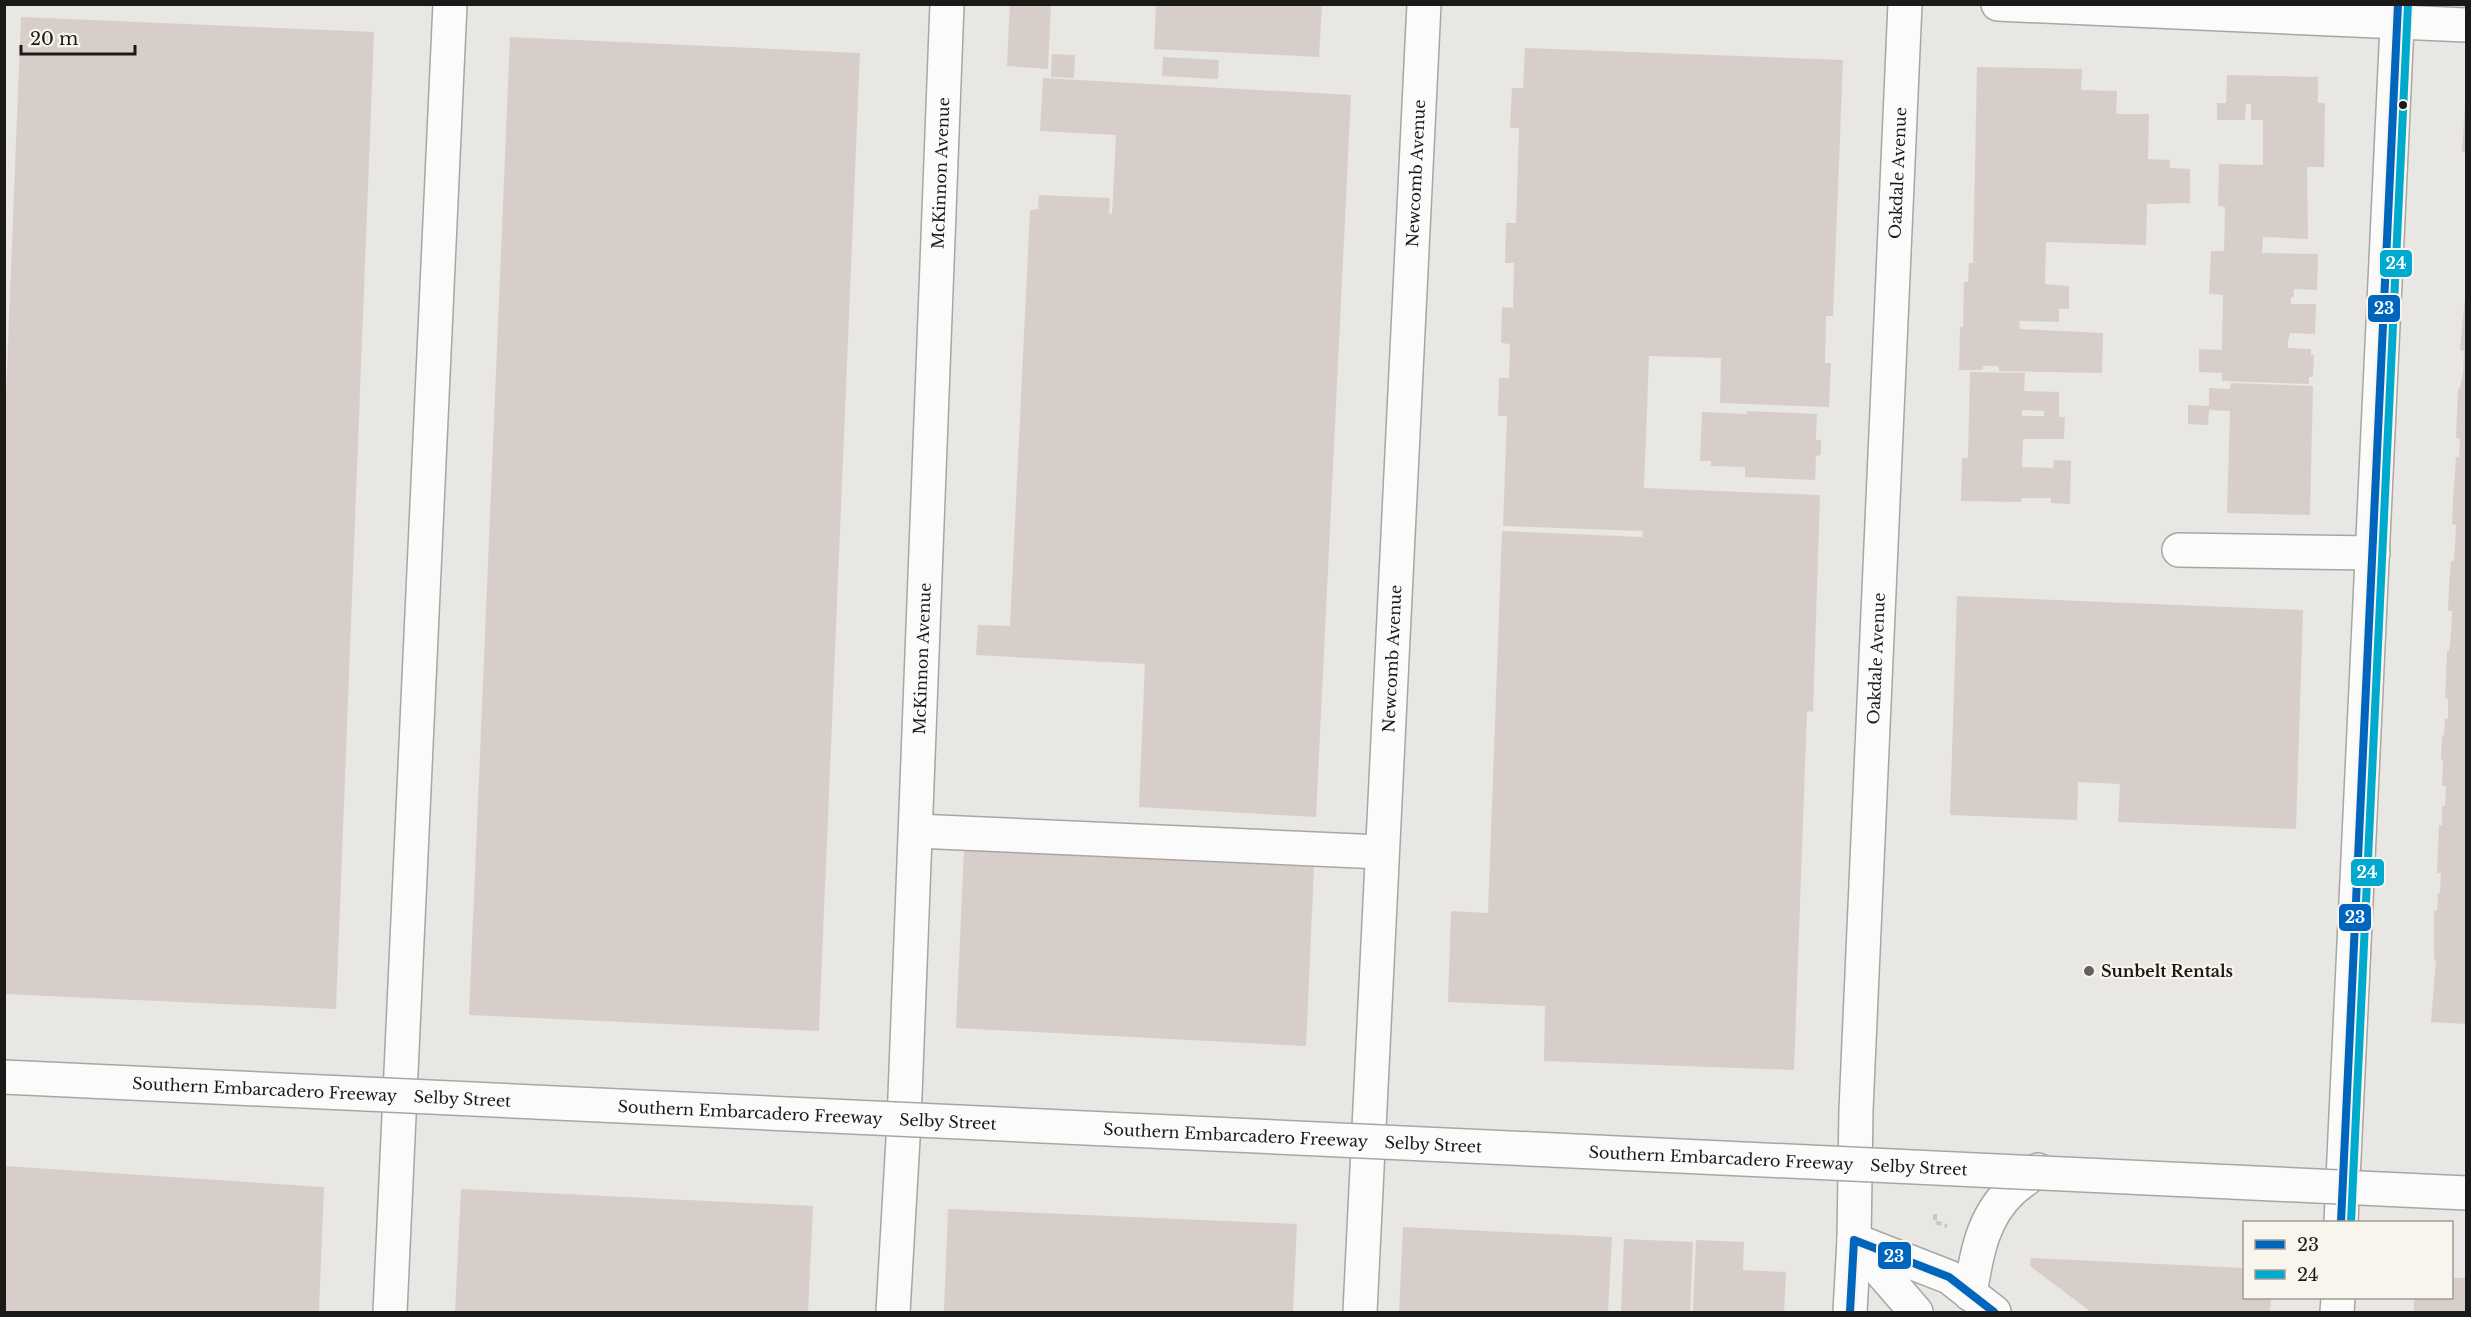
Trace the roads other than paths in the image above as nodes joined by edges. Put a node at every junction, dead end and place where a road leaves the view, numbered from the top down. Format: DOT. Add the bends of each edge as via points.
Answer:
graph roads {
  1 [pos="450,4"];
  2 [pos="947,4"];
  3 [pos="1424,4"];
  4 [pos="1905,4"];
  5 [pos="1998,4"];
  6 [pos="2398,13"];
  7 [pos="2466,25"];
  8 [pos="2179,550"];
  9 [pos="2373,553"];
  10 [pos="916,831"];
  11 [pos="1381,852"];
  12 [pos="4,1058"];
  13 [pos="4,1075"];
  14 [pos="400,1093"];
  15 [pos="904,1122"];
  16 [pos="1367,1142"];
  17 [pos="1854,1162"];
  18 [pos="2038,1170"];
  19 [pos="2466,1171"];
  20 [pos="2343,1182"];
  21 [pos="2466,1191"];
  22 [pos="2341,1221"];
  23 [pos="1854,1240"];
  24 [pos="1982,1303"];
  25 [pos="390,1312"];
  26 [pos="893,1312"];
  27 [pos="1360,1312"];
  28 [pos="1850,1312"];
  29 [pos="1916,1312"];
  1 -- 14 [label="main road"];
  2 -- 10 [label="main road, McKinnon Avenue"];
  3 -- 11 [label="main road, Newcomb Avenue"];
  4 -- 17 [label="main road, Oakdale Avenue"];
  5 -- 6 [label="main road"];
  6 -- 7 [label="main road"];
  6 -- 9 [label="main road"];
  8 -- 9 [label="main road"];
  9 -- 20 [label="main road"];
  10 -- 11 [label="main road"];
  10 -- 15 [label="main road, McKinnon Avenue"];
  11 -- 16 [label="main road, Newcomb Avenue"];
  12 -- 19 [label="main road, Southern Embarcadero Freeway"];
  13 -- 14 [label="main road, Selby Street"];
  13 -- 21 [label="main road, Southern Embarcadero Freeway, bridge"];
  14 -- 15 [label="main road, Selby Street"];
  14 -- 25 [label="main road"];
  15 -- 16 [label="main road, Selby Street"];
  15 -- 26 [label="main road, McKinnon Avenue"];
  16 -- 17 [label="main road, Selby Street"];
  16 -- 27 [label="main road, Newcomb Avenue"];
  17 -- 18 [label="main road, Selby Street"];
  17 -- 23 [label="main road, Oakdale Avenue"];
  18 -- 20 [label="main road, Selby Street"];
  18 -- 24 [label="main road" via="2010,1191 1989,1221 1977,1248"];
  20 -- 21 [label="main road, Selby Street"];
  20 -- 22 [label="main road"];
  23 -- 24 [label="main road" via="1949,1277"];
  23 -- 28 [label="main road, Oakdale Avenue"];
  23 -- 29 [label="main road"];
}
